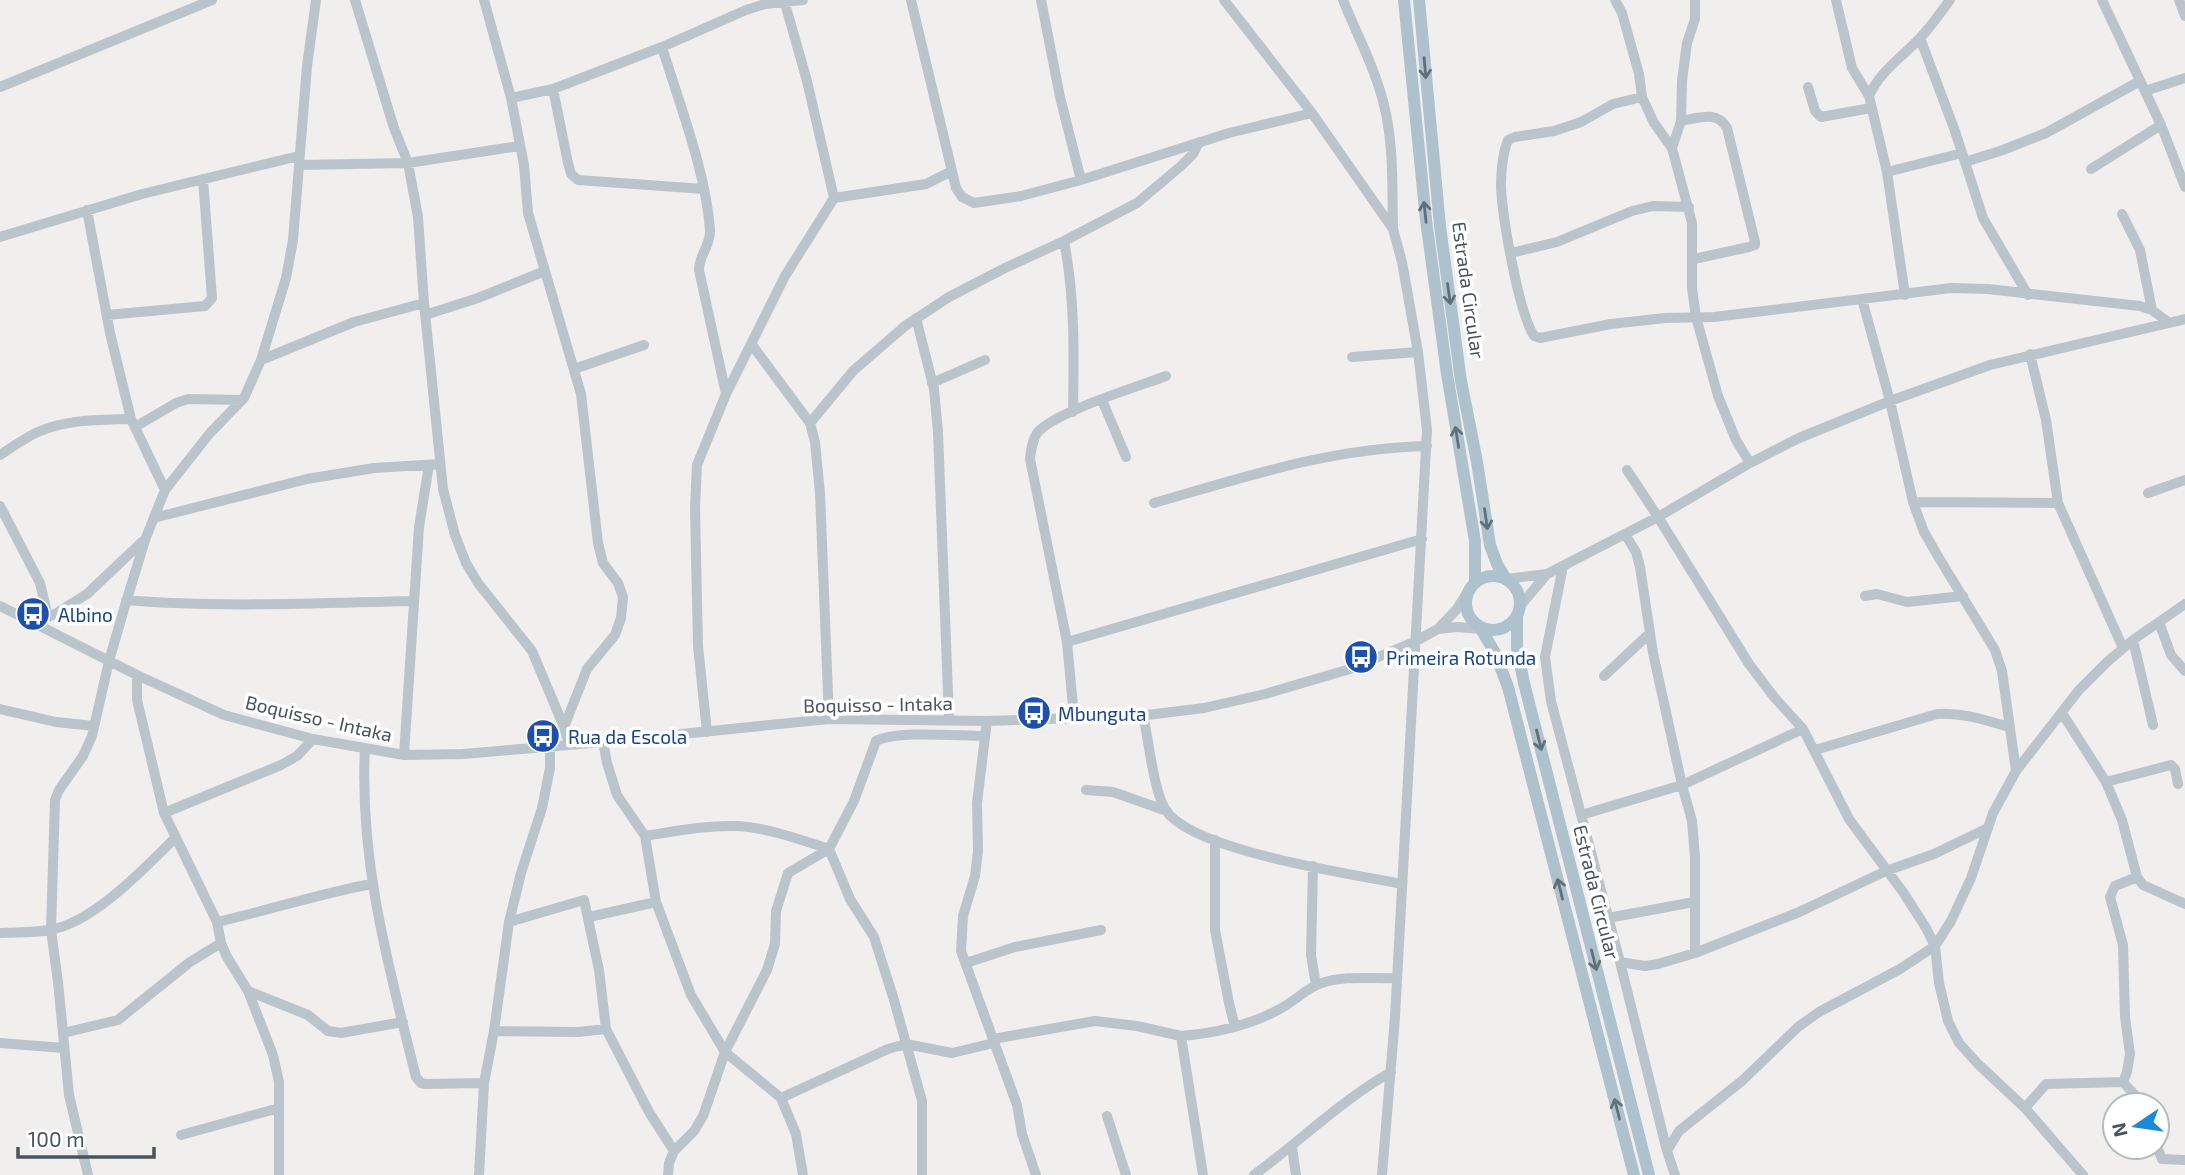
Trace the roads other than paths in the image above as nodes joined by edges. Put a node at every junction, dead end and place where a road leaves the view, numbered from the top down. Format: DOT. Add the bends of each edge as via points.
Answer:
graph roads {
  1 [pos="212,0"];
  2 [pos="316,0"];
  3 [pos="355,0"];
  4 [pos="484,0"];
  5 [pos="803,0"];
  6 [pos="911,0"];
  7 [pos="1041,0"];
  8 [pos="1224,0"];
  9 [pos="1343,0"];
  10 [pos="1404,0"];
  11 [pos="1419,0"];
  12 [pos="1615,0"];
  13 [pos="1695,0"];
  14 [pos="1836,0"];
  15 [pos="1950,0"];
  16 [pos="2102,0"];
  17 [pos="2179,0"];
  18 [pos="785,2"];
  19 [pos="2185,16"];
  20 [pos="1920,38"];
  21 [pos="662,47"];
  22 [pos="2185,78"];
  23 [pos="2143,86"];
  24 [pos="0,87"];
  25 [pos="1808,87"];
  26 [pos="553,89"];
  27 [pos="1869,96"];
  28 [pos="1642,97"];
  29 [pos="511,98"];
  30 [pos="1871,108"];
  31 [pos="1312,113"];
  32 [pos="1681,121"];
  33 [pos="2161,125"];
  34 [pos="1199,142"];
  35 [pos="519,146"];
  36 [pos="1672,148"];
  37 [pos="1963,158"];
  38 [pos="299,160"];
  39 [pos="408,163"];
  40 [pos="2091,169"];
  41 [pos="952,171"];
  42 [pos="1888,172"];
  43 [pos="203,179"];
  44 [pos="1081,180"];
  45 [pos="2185,187"];
  46 [pos="704,189"];
  47 [pos="834,198"];
  48 [pos="1689,207"];
  49 [pos="87,210"];
  50 [pos="2122,214"];
  51 [pos="1393,229"];
  52 [pos="0,237"];
  53 [pos="1064,241"];
  54 [pos="1511,253"];
  55 [pos="1694,259"];
  56 [pos="545,271"];
  57 [pos="1905,295"];
  58 [pos="2028,295"];
  59 [pos="1862,299"];
  60 [pos="424,303"];
  61 [pos="2152,310"];
  62 [pos="425,314"];
  63 [pos="107,315"];
  64 [pos="1696,317"];
  65 [pos="916,318"];
  66 [pos="2185,319"];
  67 [pos="2168,322"];
  68 [pos="644,345"];
  69 [pos="752,345"];
  70 [pos="1418,352"];
  71 [pos="2030,354"];
  72 [pos="1352,357"];
  73 [pos="261,360"];
  74 [pos="985,360"];
  75 [pos="574,369"];
  76 [pos="1166,376"];
  77 [pos="932,383"];
  78 [pos="726,394"];
  79 [pos="242,400"];
  80 [pos="1102,400"];
  81 [pos="1890,401"];
  82 [pos="1073,412"];
  83 [pos="133,423"];
  84 [pos="810,423"];
  85 [pos="1427,446"];
  86 [pos="0,455"];
  87 [pos="1126,457"];
  88 [pos="1750,463"];
  89 [pos="440,464"];
  90 [pos="429,465"];
  91 [pos="1627,470"];
  92 [pos="2185,480"];
  93 [pos="166,490"];
  94 [pos="2148,493"];
  95 [pos="1913,502"];
  96 [pos="1154,503"];
  97 [pos="2058,503"];
  98 [pos="0,506"];
  99 [pos="1658,516"];
  100 [pos="154,517"];
  101 [pos="1625,534"];
  102 [pos="1422,539"];
  103 [pos="145,540"];
  104 [pos="1563,566"];
  105 [pos="1547,574"];
  106 [pos="1506,579"];
  107 [pos="1472,585"];
  108 [pos="1865,596"];
  109 [pos="1962,596"];
  110 [pos="127,600"];
  111 [pos="413,601"];
  112 [pos="2185,604"];
  113 [pos="0,607"];
  114 [pos="1519,611"];
  115 [pos="48,617"];
  116 [pos="2159,622"];
  117 [pos="31,624"];
  118 [pos="1438,629"];
  119 [pos="1481,629"];
  120 [pos="1650,633"];
  121 [pos="2133,640"];
  122 [pos="1416,641"];
  123 [pos="1067,642"];
  124 [pos="2123,648"];
  125 [pos="108,660"];
  126 [pos="2185,671"];
  127 [pos="137,676"];
  128 [pos="1604,677"];
  129 [pos="0,709"];
  130 [pos="2062,713"];
  131 [pos="1143,715"];
  132 [pos="1074,717"];
  133 [pos="829,719"];
  134 [pos="949,720"];
  135 [pos="987,721"];
  136 [pos="2153,724"];
  137 [pos="94,726"];
  138 [pos="564,727"];
  139 [pos="2009,727"];
  140 [pos="1803,729"];
  141 [pos="707,732"];
  142 [pos="984,736"];
  143 [pos="313,739"];
  144 [pos="603,742"];
  145 [pos="569,744"];
  146 [pos="550,746"];
  147 [pos="365,748"];
  148 [pos="1815,750"];
  149 [pos="404,755"];
  150 [pos="2016,771"];
  151 [pos="2106,782"];
  152 [pos="2178,784"];
  153 [pos="1682,785"];
  154 [pos="1086,790"];
  155 [pos="1167,811"];
  156 [pos="164,814"];
  157 [pos="1581,815"];
  158 [pos="1988,828"];
  159 [pos="645,836"];
  160 [pos="175,838"];
  161 [pos="1215,840"];
  162 [pos="829,849"];
  163 [pos="1313,866"];
  164 [pos="1886,871"];
  165 [pos="2137,877"];
  166 [pos="371,884"];
  167 [pos="1402,884"];
  168 [pos="656,902"];
  169 [pos="1694,902"];
  170 [pos="2185,904"];
  171 [pos="589,917"];
  172 [pos="1608,918"];
  173 [pos="217,922"];
  174 [pos="509,922"];
  175 [pos="51,930"];
  176 [pos="1101,930"];
  177 [pos="0,933"];
  178 [pos="221,943"];
  179 [pos="1935,946"];
  180 [pos="1695,953"];
  181 [pos="1620,962"];
  182 [pos="966,963"];
  183 [pos="1397,978"];
  184 [pos="1316,985"];
  185 [pos="248,991"];
  186 [pos="402,1023"];
  187 [pos="1235,1027"];
  188 [pos="606,1029"];
  189 [pos="494,1031"];
  190 [pos="63,1033"];
  191 [pos="1181,1035"];
  192 [pos="994,1041"];
  193 [pos="0,1044"];
  194 [pos="906,1044"];
  195 [pos="64,1048"];
  196 [pos="725,1052"];
  197 [pos="1391,1072"];
  198 [pos="2123,1082"];
  199 [pos="484,1083"];
  200 [pos="2131,1091"];
  201 [pos="781,1098"];
  202 [pos="279,1108"];
  203 [pos="2025,1108"];
  204 [pos="1107,1116"];
  205 [pos="1661,1129"];
  206 [pos="1679,1131"];
  207 [pos="181,1135"];
  208 [pos="1292,1147"];
  209 [pos="674,1151"];
  210 [pos="1667,1152"];
  211 [pos="670,1174"];
  212 [pos="88,1175"];
  213 [pos="279,1175"];
  214 [pos="479,1175"];
  215 [pos="803,1175"];
  216 [pos="922,1175"];
  217 [pos="1036,1175"];
  218 [pos="1126,1175"];
  219 [pos="1203,1175"];
  220 [pos="1254,1175"];
  221 [pos="1296,1175"];
  222 [pos="1382,1175"];
  223 [pos="1634,1175"];
  224 [pos="1649,1175"];
  225 [pos="1675,1175"];
  226 [pos="2083,1175"];
  1 -- 24 [label="street"];
  2 -- 38 [label="street"];
  3 -- 39 [label="street"];
  4 -- 29 [label="street"];
  5 -- 18 [label="street"];
  6 -- 41 [label="street"];
  7 -- 44 [label="street"];
  8 -- 31 [label="street"];
  9 -- 51 [label="street" via="1385,108"];
  107 -- 10 [label="main road, Estrada Circular, one-way" via="1475,541 1429,245"];
  11 -- 106 [label="main road, Estrada Circular, one-way" via="1440,226 1461,380 1490,545"];
  12 -- 28 [label="street"];
  13 -- 32 [label="street"];
  14 -- 27 [label="street" via="1852,68"];
  15 -- 20 [label="street"];
  16 -- 23 [label="street"];
  17 -- 19 [label="street"];
  18 -- 21 [label="street" via="747,10"];
  18 -- 47 [label="street"];
  20 -- 27 [label="street" via="1884,71"];
  20 -- 37 [label="street"];
  21 -- 26 [label="street"];
  21 -- 46 [label="street"];
  22 -- 23 [label="street"];
  23 -- 33 [label="street"];
  23 -- 37 [label="street" via="2046,133 2003,150"];
  25 -- 30 [label="street" via="1821,117"];
  26 -- 29 [label="street"];
  26 -- 46 [label="street" via="568,163 578,180"];
  27 -- 30 [label="street"];
  28 -- 36 [label="street"];
  28 -- 54 [label="street" via="1613,104 1554,131 1508,140 1501,189"];
  29 -- 35 [label="street"];
  30 -- 42 [label="street"];
  31 -- 34 [label="street"];
  31 -- 51 [label="street"];
  32 -- 36 [label="street"];
  32 -- 55 [label="street" via="1711,116 1723,121 1755,242"];
  33 -- 40 [label="street"];
  33 -- 45 [label="street"];
  34 -- 44 [label="street"];
  34 -- 53 [label="street" via="1181,166 1137,203"];
  35 -- 39 [label="street"];
  35 -- 56 [label="street" via="528,214"];
  36 -- 48 [label="street"];
  37 -- 42 [label="street"];
  37 -- 58 [label="street" via="1983,218"];
  38 -- 39 [label="street"];
  38 -- 43 [label="street"];
  38 -- 73 [label="street" via="286,278"];
  39 -- 60 [label="street" via="418,217"];
  41 -- 44 [label="street" via="962,197 974,203"];
  41 -- 47 [label="street" via="926,184"];
  42 -- 57 [label="street"];
  43 -- 49 [label="street"];
  43 -- 63 [label="street" via="209,303"];
  46 -- 78 [label="street" via="710,240 699,270"];
  47 -- 69 [label="street" via="785,276"];
  48 -- 54 [label="street" via="1653,206 1632,211 1557,242"];
  48 -- 55 [label="street"];
  49 -- 52 [label="street"];
  49 -- 63 [label="street"];
  50 -- 61 [label="street" via="2140,250"];
  51 -- 70 [label="street"];
  53 -- 65 [label="street"];
  53 -- 82 [label="street" via="1072,277"];
  54 -- 64 [label="street" via="1534,336"];
  55 -- 64 [label="street"];
  56 -- 62 [label="street"];
  56 -- 75 [label="street"];
  57 -- 58 [label="street" via="1972,288"];
  57 -- 59 [label="street"];
  58 -- 61 [label="street"];
  59 -- 64 [label="street"];
  59 -- 81 [label="street"];
  60 -- 62 [label="street"];
  60 -- 73 [label="street" via="354,322"];
  61 -- 67 [label="street"];
  62 -- 89 [label="street"];
  63 -- 83 [label="street"];
  64 -- 88 [label="street" via="1718,396"];
  65 -- 77 [label="street"];
  65 -- 84 [label="street" via="853,372"];
  66 -- 67 [label="street"];
  67 -- 71 [label="street"];
  68 -- 75 [label="street"];
  69 -- 78 [label="street"];
  69 -- 84 [label="street"];
  70 -- 72 [label="street"];
  70 -- 85 [label="street"];
  71 -- 81 [label="street"];
  71 -- 97 [label="street" via="2046,420"];
  73 -- 79 [label="street"];
  74 -- 77 [label="street"];
  75 -- 138 [label="street" via="598,542 603,563 623,597 615,635 587,669"];
  76 -- 80 [label="street"];
  77 -- 134 [label="street" via="941,480"];
  78 -- 141 [label="street" via="704,442 695,478 698,646"];
  79 -- 83 [label="street" via="188,400"];
  79 -- 93 [label="street"];
  80 -- 82 [label="street"];
  80 -- 87 [label="street"];
  81 -- 88 [label="street"];
  81 -- 95 [label="street"];
  82 -- 123 [label="street" via="1037,434 1030,459"];
  83 -- 86 [label="street" via="83,421 50,428"];
  83 -- 93 [label="street"];
  84 -- 133 [label="street" via="820,493"];
  85 -- 96 [label="street" via="1313,458"];
  85 -- 102 [label="street"];
  88 -- 99 [label="street"];
  89 -- 90 [label="street"];
  89 -- 138 [label="street" via="455,535 466,563 532,652"];
  90 -- 100 [label="street" via="307,479"];
  90 -- 111 [label="street"];
  91 -- 99 [label="street"];
  92 -- 94 [label="street"];
  93 -- 100 [label="street"];
  95 -- 97 [label="street"];
  95 -- 109 [label="street" via="1924,532"];
  97 -- 124 [label="street"];
  98 -- 115 [label="street" via="40,583"];
  99 -- 101 [label="street"];
  99 -- 140 [label="street" via="1749,664"];
  100 -- 103 [label="street"];
  101 -- 104 [label="street"];
  101 -- 120 [label="street" via="1640,567"];
  102 -- 122 [label="street"];
  102 -- 123 [label="street"];
  103 -- 110 [label="street"];
  103 -- 115 [label="street" via="87,594"];
  104 -- 105 [label="street"];
  104 -- 157 [label="street" via="1545,657 1550,701"];
  105 -- 106 [label="street"];
  105 -- 114 [label="street"];
  106 -- 107 [label="main road" via="1487,576"];
  106 -- 114 [label="main road" via="1517,590"];
  107 -- 118 [label="street"];
  107 -- 119 [label="main road" via="1466,606"];
  108 -- 109 [label="street" via="1877,594 1907,602"];
  109 -- 139 [label="street" via="1995,650"];
  110 -- 111 [label="street"];
  110 -- 125 [label="street"];
  111 -- 149 [label="street"];
  112 -- 116 [label="street"];
  113 -- 117 [label="street, Boquisso - Intaka"];
  114 -- 119 [label="main road" via="1505,628"];
  114 -- 224 [label="main road, Estrada Circular, one-way" via="1517,649 1522,673"];
  115 -- 117 [label="street"];
  116 -- 121 [label="street"];
  116 -- 126 [label="street" via="2171,655"];
  117 -- 125 [label="street, Boquisso - Intaka"];
  118 -- 119 [label="street"];
  118 -- 122 [label="street, Boquisso - Intaka"];
  223 -- 119 [label="main road, Estrada Circular, one-way" via="1508,687"];
  120 -- 128 [label="street"];
  120 -- 153 [label="street"];
  121 -- 124 [label="street"];
  121 -- 136 [label="street"];
  122 -- 131 [label="street, Boquisso - Intaka" via="1350,669 1265,694"];
  122 -- 167 [label="street"];
  123 -- 132 [label="street"];
  124 -- 130 [label="street"];
  125 -- 127 [label="street, Boquisso - Intaka"];
  125 -- 137 [label="street"];
  127 -- 143 [label="street, Boquisso - Intaka" via="224,715"];
  127 -- 156 [label="street" via="137,700"];
  129 -- 137 [label="street"];
  130 -- 150 [label="street"];
  130 -- 151 [label="street"];
  131 -- 132 [label="street, Boquisso - Intaka"];
  131 -- 155 [label="street"];
  132 -- 135 [label="street, Boquisso - Intaka"];
  133 -- 134 [label="street, Boquisso - Intaka"];
  133 -- 141 [label="street, Boquisso - Intaka"];
  134 -- 135 [label="street, Boquisso - Intaka"];
  135 -- 142 [label="street"];
  137 -- 175 [label="street" via="83,756 55,800"];
  138 -- 145 [label="street"];
  139 -- 148 [label="street" via="1970,716 1937,714"];
  139 -- 150 [label="street"];
  140 -- 148 [label="street"];
  140 -- 153 [label="street"];
  141 -- 144 [label="street, Boquisso - Intaka"];
  142 -- 162 [label="street" via="876,741 854,802"];
  142 -- 182 [label="street" via="978,851 961,937"];
  143 -- 147 [label="street, Boquisso - Intaka"];
  143 -- 156 [label="street" via="281,765"];
  144 -- 145 [label="street, Boquisso - Intaka"];
  144 -- 159 [label="street" via="617,795"];
  145 -- 146 [label="street, Boquisso - Intaka"];
  146 -- 149 [label="street, Boquisso - Intaka"];
  146 -- 174 [label="street" via="542,808"];
  147 -- 149 [label="street, Boquisso - Intaka"];
  147 -- 166 [label="street" via="364,818"];
  148 -- 164 [label="street" via="1849,819"];
  150 -- 158 [label="street"];
  151 -- 152 [label="street" via="2171,765"];
  151 -- 165 [label="street"];
  153 -- 157 [label="street"];
  153 -- 169 [label="street" via="1692,821"];
  154 -- 155 [label="street" via="1113,792"];
  155 -- 161 [label="street"];
  156 -- 160 [label="street"];
  157 -- 172 [label="street"];
  158 -- 164 [label="street"];
  158 -- 179 [label="street" via="1971,878"];
  159 -- 162 [label="street" via="741,826"];
  159 -- 168 [label="street"];
  160 -- 173 [label="street"];
  160 -- 175 [label="street" via="105,903"];
  161 -- 163 [label="street" via="1257,856"];
  161 -- 187 [label="street" via="1215,930"];
  162 -- 194 [label="street" via="850,899 874,937"];
  162 -- 196 [label="street" via="788,873 776,911 775,944 767,970"];
  163 -- 167 [label="street"];
  163 -- 184 [label="street" via="1311,955"];
  164 -- 179 [label="street"];
  164 -- 180 [label="street"];
  165 -- 170 [label="street" via="2143,885"];
  165 -- 198 [label="street" via="2115,886 2110,897 2123,945 2130,1054"];
  166 -- 173 [label="street"];
  166 -- 186 [label="street"];
  167 -- 183 [label="street"];
  168 -- 171 [label="street"];
  168 -- 196 [label="street" via="691,995"];
  169 -- 172 [label="street"];
  169 -- 180 [label="street"];
  171 -- 174 [label="street" via="581,900"];
  171 -- 188 [label="street"];
  172 -- 181 [label="street"];
  173 -- 178 [label="street"];
  174 -- 189 [label="street"];
  175 -- 177 [label="street"];
  175 -- 190 [label="street"];
  176 -- 182 [label="street" via="1015,947"];
  178 -- 185 [label="street"];
  178 -- 190 [label="street" via="181,968 118,1020"];
  179 -- 203 [label="street" via="1948,1021 1959,1043"];
  179 -- 206 [label="street" via="1798,1027"];
  180 -- 181 [label="street" via="1645,966"];
  181 -- 205 [label="street"];
  182 -- 192 [label="street"];
  183 -- 184 [label="street" via="1341,978"];
  183 -- 197 [label="street"];
  184 -- 187 [label="street" via="1284,1007"];
  185 -- 186 [label="street" via="308,1015 328,1031"];
  185 -- 202 [label="street" via="274,1055"];
  186 -- 199 [label="street" via="421,1083"];
  187 -- 191 [label="street"];
  188 -- 189 [label="street"];
  188 -- 209 [label="street"];
  189 -- 199 [label="street"];
  190 -- 195 [label="street"];
  191 -- 192 [label="street" via="1096,1021"];
  191 -- 219 [label="street"];
  192 -- 194 [label="street" via="952,1053"];
  192 -- 217 [label="street"];
  193 -- 195 [label="street"];
  194 -- 201 [label="street"];
  194 -- 216 [label="street" via="922,1101"];
  195 -- 212 [label="street" via="69,1095"];
  196 -- 201 [label="street"];
  196 -- 209 [label="street" via="703,1116"];
  197 -- 208 [label="street" via="1357,1093"];
  197 -- 222 [label="street"];
  198 -- 200 [label="street"];
  198 -- 203 [label="street" via="2046,1084"];
  199 -- 214 [label="street"];
  201 -- 215 [label="street" via="796,1134"];
  202 -- 207 [label="street"];
  202 -- 213 [label="street"];
  203 -- 226 [label="street"];
  204 -- 218 [label="street"];
  205 -- 206 [label="street"];
  205 -- 210 [label="street"];
  206 -- 210 [label="street"];
  208 -- 220 [label="street"];
  208 -- 221 [label="street"];
  209 -- 211 [label="street"];
  210 -- 225 [label="street"];
}
